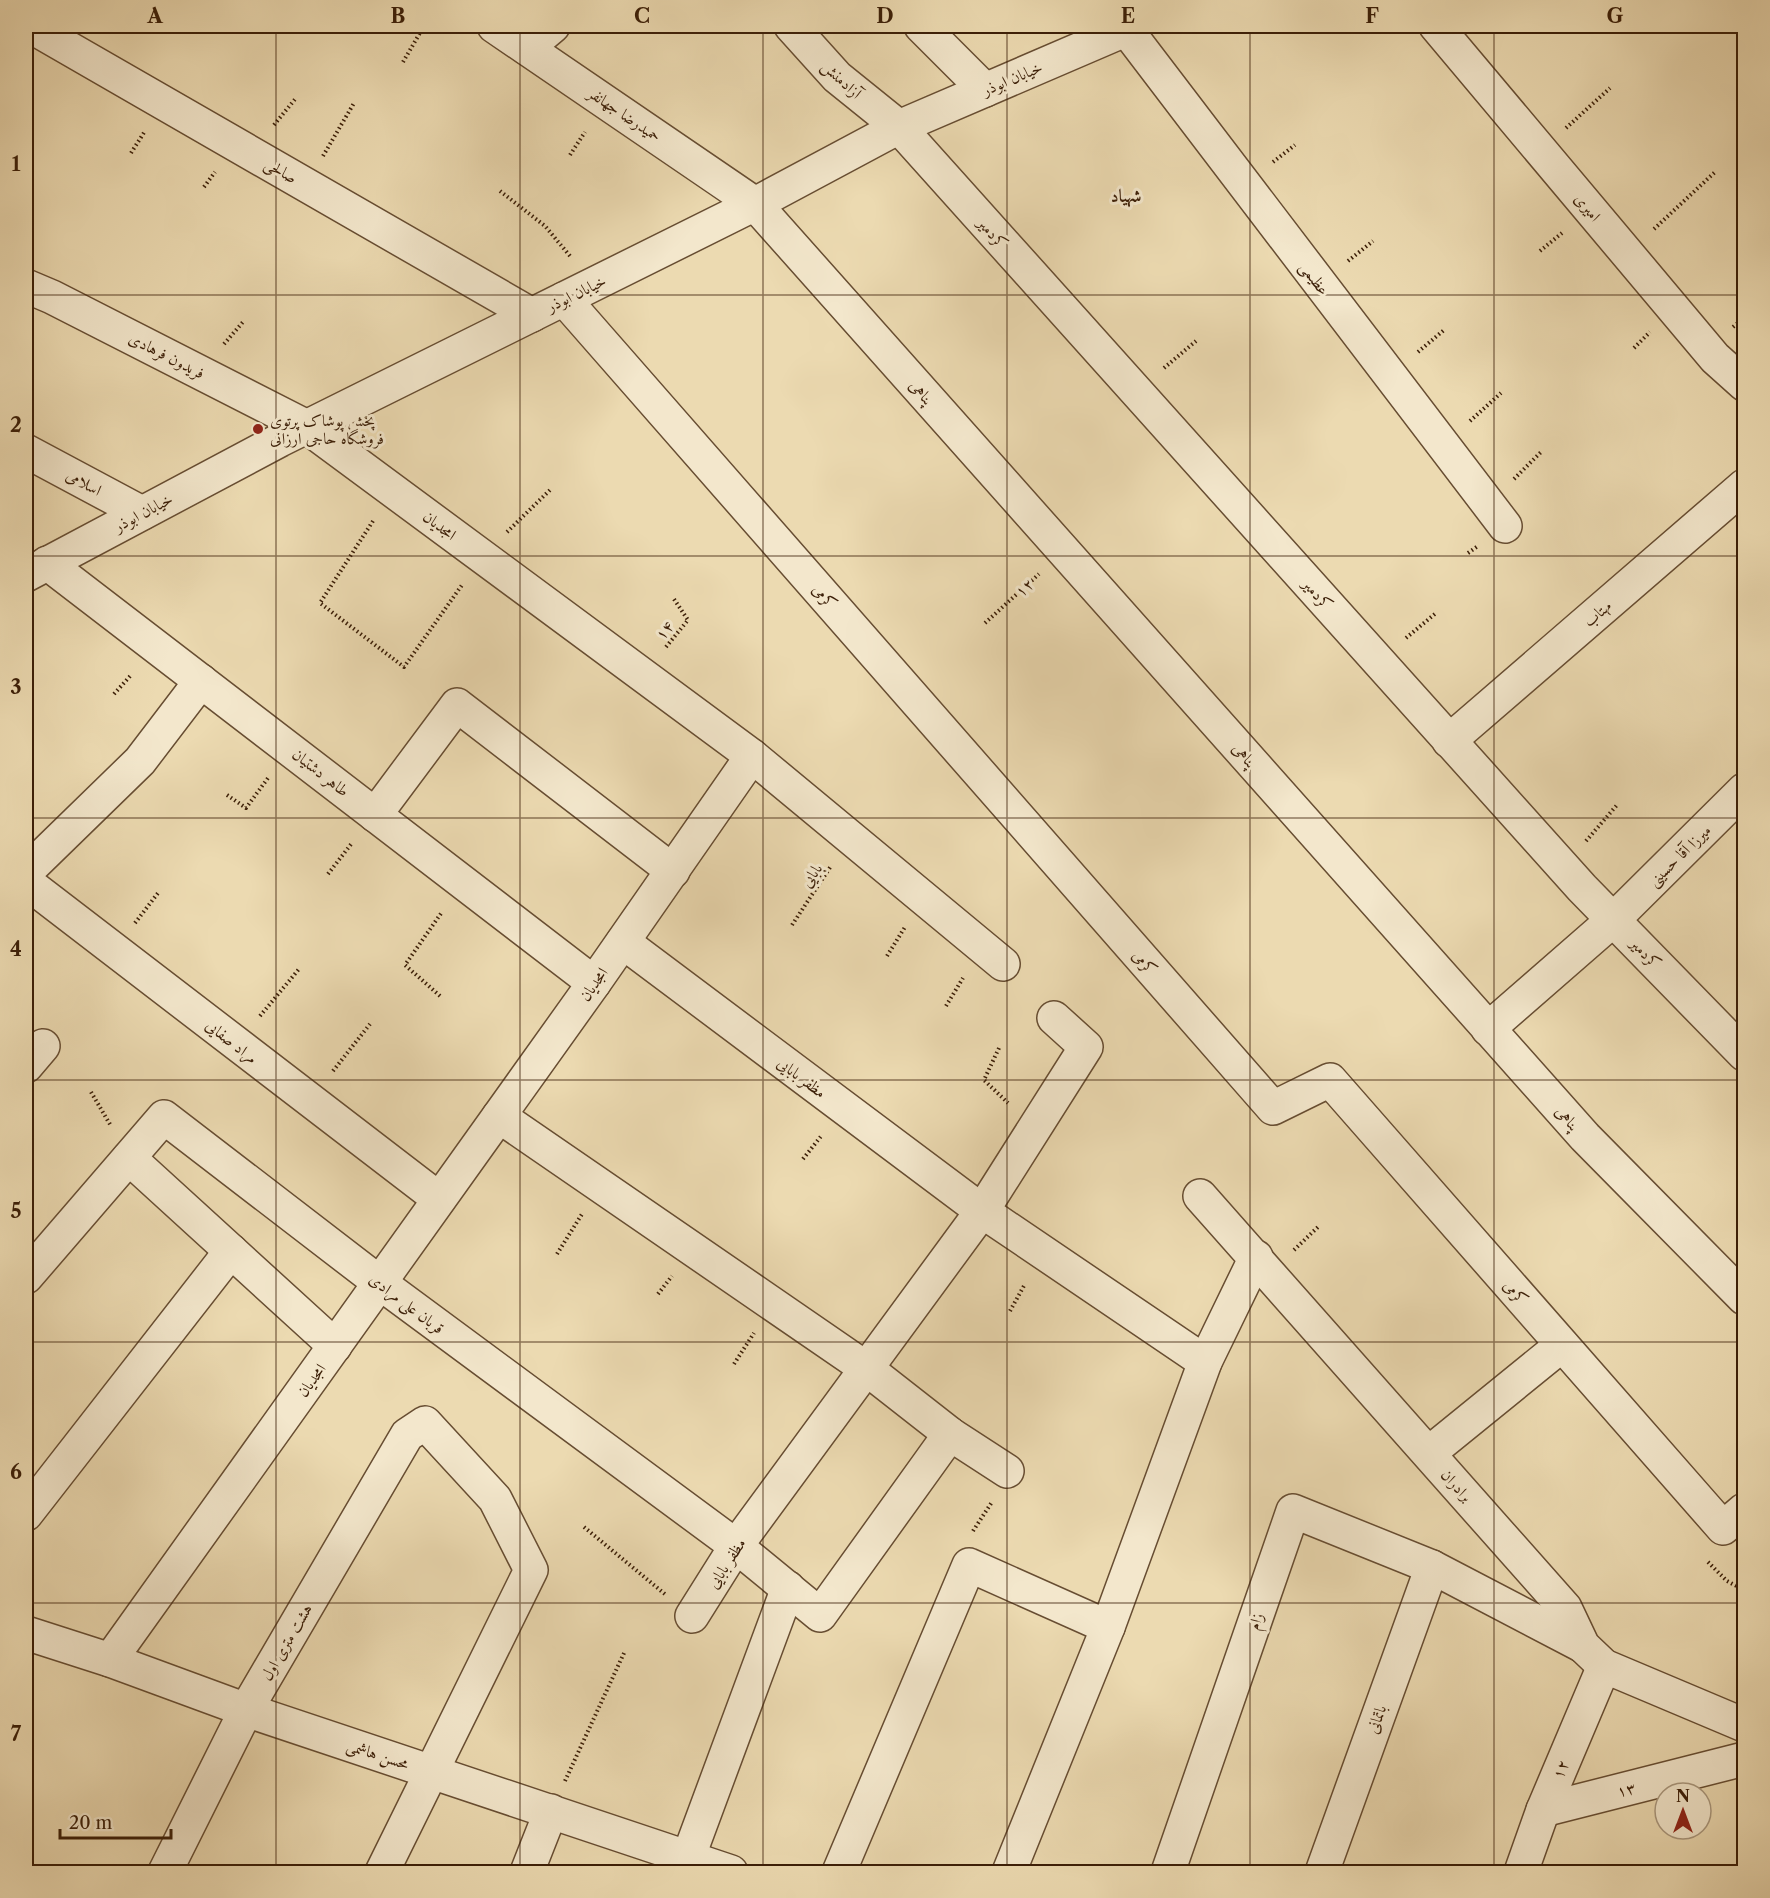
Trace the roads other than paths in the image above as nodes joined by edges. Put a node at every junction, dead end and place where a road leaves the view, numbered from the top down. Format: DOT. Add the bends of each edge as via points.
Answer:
graph roads {
  1 [pos="30,26"];
  2 [pos="494,26"];
  3 [pos="553,26"];
  4 [pos="791,26"];
  5 [pos="921,26"];
  6 [pos="1436,26"];
  7 [pos="1130,27"];
  8 [pos="527,48"];
  9 [pos="985,90"];
  10 [pos="899,128"];
  11 [pos="755,204"];
  12 [pos="26,286"];
  13 [pos="564,299"];
  14 [pos="532,315"];
  15 [pos="1744,384"];
  16 [pos="307,427"];
  17 [pos="26,451"];
  18 [pos="1744,486"];
  19 [pos="142,513"];
  20 [pos="1505,526"];
  21 [pos="36,569"];
  22 [pos="201,681"];
  23 [pos="1449,741"];
  24 [pos="752,756"];
  25 [pos="1744,790"];
  26 [pos="375,814"];
  27 [pos="673,871"];
  28 [pos="26,872"];
  29 [pos="26,882"];
  30 [pos="1613,920"];
  31 [pos="623,942"];
  32 [pos="1003,964"];
  33 [pos="594,983"];
  34 [pos="1054,1018"];
  35 [pos="1488,1029"];
  36 [pos="1744,1054"];
  37 [pos="499,1116"];
  38 [pos="129,1158"];
  39 [pos="1200,1196"];
  40 [pos="439,1199"];
  41 [pos="982,1211"];
  42 [pos="231,1251"];
  43 [pos="1256,1257"];
  44 [pos="26,1277"];
  45 [pos="380,1283"];
  46 [pos="1744,1298"];
  47 [pos="1562,1345"];
  48 [pos="335,1346"];
  49 [pos="1205,1362"];
  50 [pos="867,1369"];
  51 [pos="950,1434"];
  52 [pos="1429,1453"];
  53 [pos="1007,1471"];
  54 [pos="1744,1510"];
  55 [pos="26,1514"];
  56 [pos="736,1546"];
  57 [pos="1431,1567"];
  58 [pos="788,1588"];
  59 [pos="692,1616"];
  60 [pos="1108,1627"];
  61 [pos="26,1633"];
  62 [pos="1594,1656"];
  63 [pos="110,1660"];
  64 [pos="246,1710"];
  65 [pos="1744,1725"];
  66 [pos="1744,1759"];
  67 [pos="433,1772"];
  68 [pos="1543,1810"];
  69 [pos="551,1811"];
  70 [pos="688,1858"];
  71 [pos="165,1872"];
  72 [pos="382,1872"];
  73 [pos="527,1872"];
  74 [pos="731,1872"];
  75 [pos="838,1872"];
  76 [pos="1009,1872"];
  77 [pos="1168,1872"];
  78 [pos="1322,1872"];
  79 [pos="1521,1872"];
  1 -- 14 [label="street, صالحی"];
  2 -- 8 [label="street, حمیدرضا جهانفر"];
  3 -- 8 [label="street"];
  4 -- 10 [label="street, آزادمنش" via="837,77"];
  5 -- 9 [label="street"];
  6 -- 15 [label="street, امیری" via="1715,358"];
  7 -- 9 [label="street, خیابان ابوذر"];
  7 -- 20 [label="street, عظیمی"];
  8 -- 11 [label="street, حمیدرضا جهانفر"];
  9 -- 10 [label="street, خیابان ابوذر"];
  10 -- 11 [label="street, خیابان ابوذر"];
  10 -- 23 [label="street, کردمیر"];
  11 -- 13 [label="street, خیابان ابوذر"];
  11 -- 35 [label="street, پناهی"];
  12 -- 16 [label="street, فریدون فرهادی"];
  13 -- 14 [label="street, خیابان ابوذر"];
  13 -- 47 [label="street, کرمی" via="1273,1108 1330,1080"];
  14 -- 16 [label="street, خیابان ابوذر"];
  16 -- 19 [label="street, خیابان ابوذر"];
  16 -- 24 [label="street, امجدیان"];
  17 -- 19 [label="street, اسلامی"];
  18 -- 23 [label="street, مهتاب"];
  19 -- 21 [label="street, خیابان ابوذر"];
  21 -- 22 [label="street, طاهر دشتیان"];
  22 -- 26 [label="street, طاهر دشتیان"];
  22 -- 28 [label="street" via="140,761"];
  23 -- 30 [label="street, کردمیر"];
  24 -- 27 [label="street, امجدیان"];
  24 -- 32 [label="street"];
  25 -- 30 [label="street, میرزا آقا حسینی"];
  26 -- 27 [label="street" via="457,705"];
  26 -- 33 [label="street, طاهر دشتیان"];
  27 -- 31 [label="street, امجدیان"];
  29 -- 40 [label="street, مراد صفایی"];
  30 -- 35 [label="street, میرزا آقا حسینی"];
  30 -- 36 [label="street, کردمیر"];
  31 -- 33 [label="street, امجدیان"];
  31 -- 41 [label="street, مظفر بابایی"];
  33 -- 37 [label="street, امجدیان"];
  34 -- 41 [label="street, مظفر بابایی" via="1086,1047"];
  35 -- 46 [label="street, پناهی" via="1585,1137"];
  37 -- 40 [label="street, امجدیان"];
  37 -- 50 [label="street"];
  38 -- 42 [label="street"];
  38 -- 44 [label="street, قربان علی مرادی"];
  38 -- 45 [label="street, قربان علی مرادی" via="164,1117"];
  39 -- 43 [label="street, برادران"];
  40 -- 45 [label="street, امجدیان"];
  41 -- 49 [label="street, مظفر بابایی"];
  41 -- 50 [label="street, مظفر بابایی"];
  42 -- 48 [label="street"];
  42 -- 55 [label="street"];
  43 -- 49 [label="street"];
  43 -- 52 [label="street, برادران"];
  45 -- 48 [label="street, امجدیان"];
  45 -- 56 [label="street, قربان علی مرادی"];
  47 -- 52 [label="street"];
  47 -- 54 [label="street, کرمی" via="1724,1528"];
  48 -- 63 [label="street, امجدیان"];
  49 -- 60 [label="street"];
  50 -- 51 [label="street"];
  50 -- 56 [label="street, مظفر بابایی"];
  51 -- 53 [label="street"];
  51 -- 58 [label="street, قربان علی مرادی" via="820,1615"];
  52 -- 62 [label="street, برادران" via="1565,1608"];
  56 -- 58 [label="street, قربان علی مرادی"];
  56 -- 59 [label="street, مظفر بابایی"];
  57 -- 62 [label="street"];
  57 -- 77 [label="street, زام" via="1293,1511"];
  57 -- 78 [label="street, باتمانی"];
  58 -- 70 [label="street"];
  60 -- 75 [label="street" via="969,1565"];
  60 -- 76 [label="street"];
  61 -- 63 [label="street, محسن هاشمی"];
  62 -- 65 [label="street"];
  62 -- 68 [label="street, ۱۲"];
  63 -- 64 [label="street, محسن هاشمی"];
  64 -- 67 [label="street, محسن هاشمی"];
  64 -- 67 [label="street, هشت متری اول" via="407,1436 425,1423 495,1498 531,1570"];
  64 -- 71 [label="street, هشت متری اول"];
  66 -- 68 [label="street, ۱۳"];
  67 -- 69 [label="street, محسن هاشمی"];
  67 -- 72 [label="street"];
  68 -- 79 [label="street, ۱۲"];
  69 -- 70 [label="street, محسن هاشمی"];
  69 -- 73 [label="street"];
  70 -- 74 [label="street, محسن هاشمی"];
}
